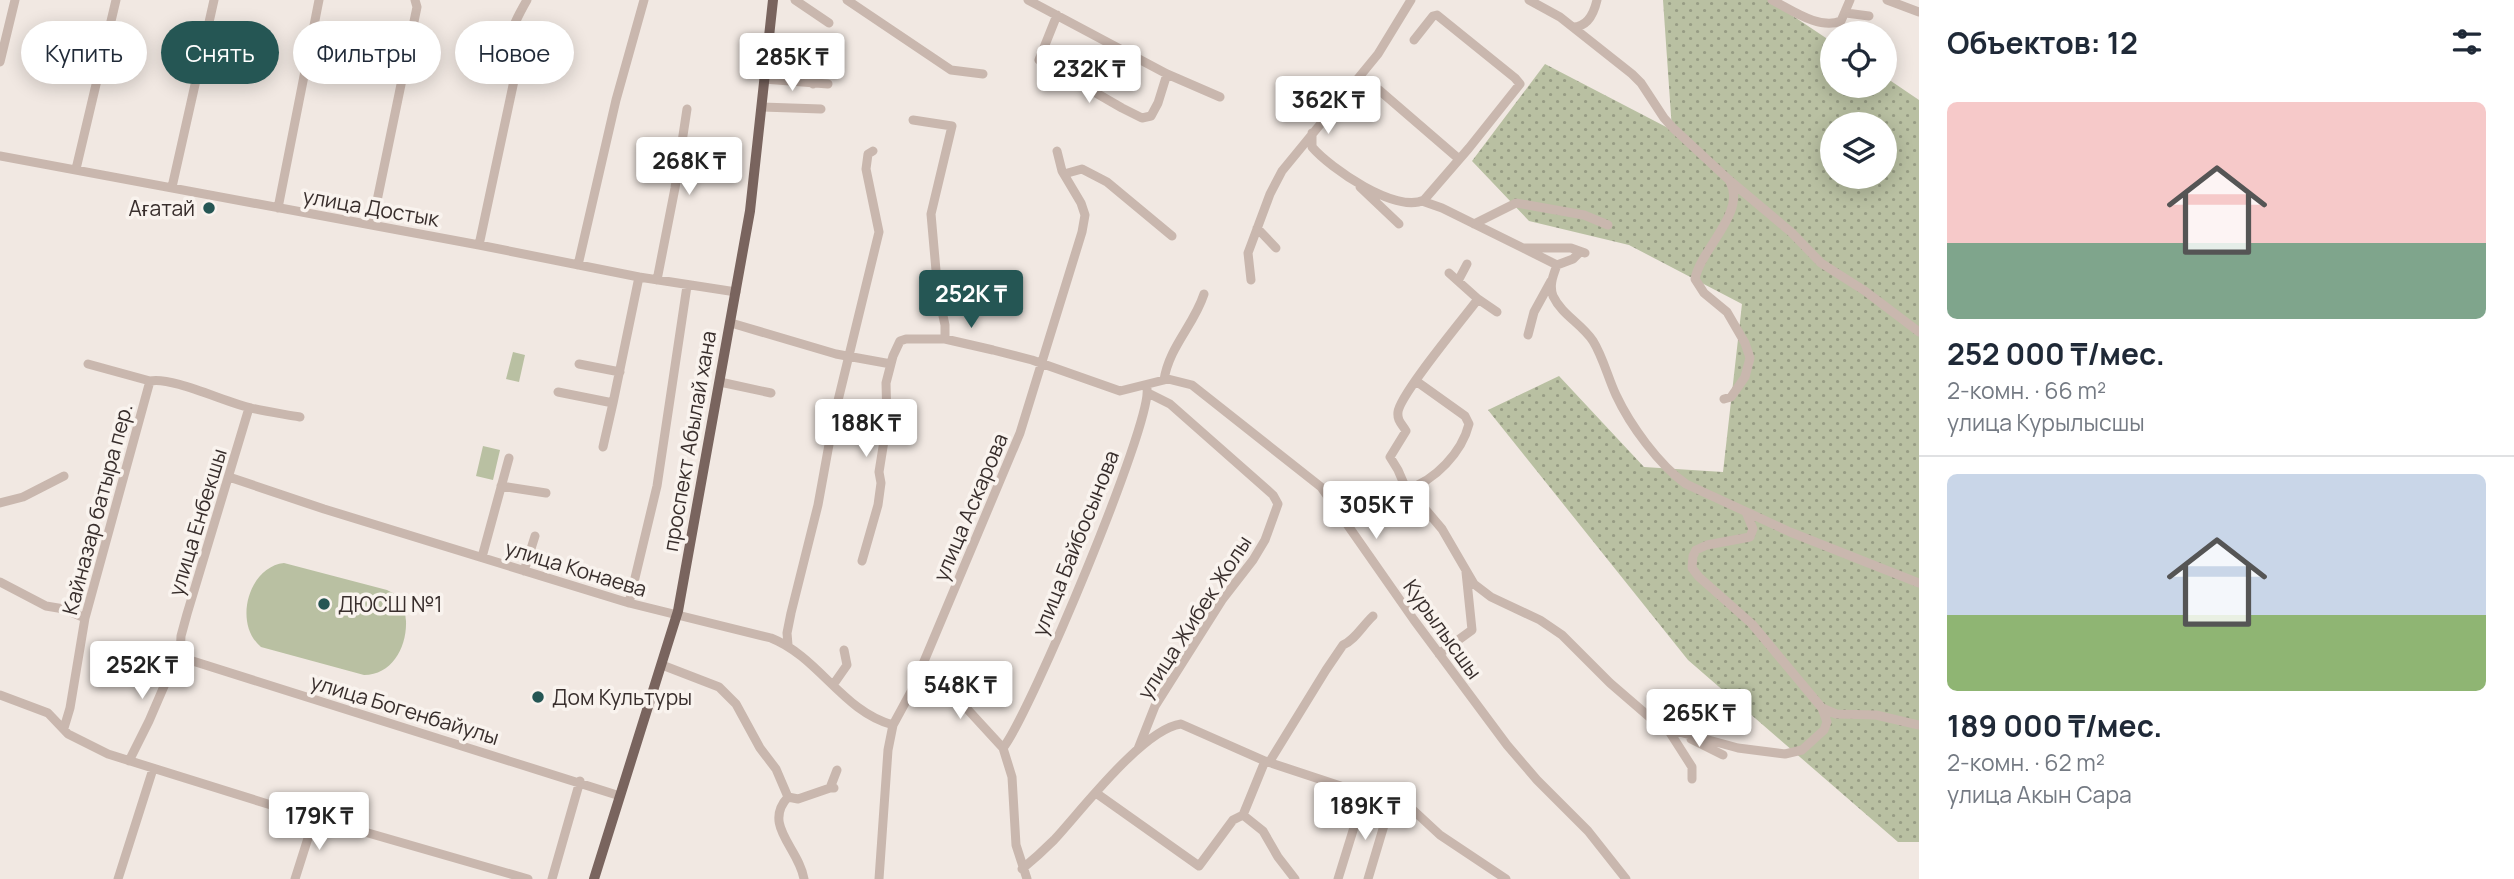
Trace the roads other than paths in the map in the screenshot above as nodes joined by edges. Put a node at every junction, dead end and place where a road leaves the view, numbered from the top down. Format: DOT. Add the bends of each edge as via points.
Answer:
graph roads {
  1 [pos="15,0"];
  2 [pos="116,0"];
  3 [pos="214,0"];
  4 [pos="319,0"];
  5 [pos="415,0"];
  6 [pos="527,0"];
  7 [pos="643,0"];
  8 [pos="773,0"];
  9 [pos="795,0"];
  10 [pos="847,0"];
  11 [pos="1028,0"];
  12 [pos="1411,0"];
  13 [pos="1529,0"];
  14 [pos="1597,0"];
  15 [pos="1772,0"];
  16 [pos="1850,0"];
  17 [pos="1886,0"];
  18 [pos="1908,4"];
  19 [pos="1919,12"];
  20 [pos="1846,13"];
  21 [pos="1057,15"];
  22 [pos="1869,16"];
  23 [pos="829,23"];
  24 [pos="1573,27"];
  25 [pos="1414,40"];
  26 [pos="815,57"];
  27 [pos="0,62"];
  28 [pos="983,74"];
  29 [pos="1167,74"];
  30 [pos="764,79"];
  31 [pos="813,84"];
  32 [pos="825,87"];
  33 [pos="1379,90"];
  34 [pos="1220,97"];
  35 [pos="762,107"];
  36 [pos="687,109"];
  37 [pos="821,109"];
  38 [pos="913,120"];
  39 [pos="1312,133"];
  40 [pos="873,151"];
  41 [pos="1057,151"];
  42 [pos="0,156"];
  43 [pos="1459,159"];
  44 [pos="76,169"];
  45 [pos="1064,174"];
  46 [pos="1728,179"];
  47 [pos="1353,181"];
  48 [pos="172,187"];
  49 [pos="1422,201"];
  50 [pos="278,208"];
  51 [pos="1399,224"];
  52 [pos="1474,224"];
  53 [pos="372,225"];
  54 [pos="1608,225"];
  55 [pos="1257,228"];
  56 [pos="1172,236"];
  57 [pos="479,245"];
  58 [pos="1276,248"];
  59 [pos="1523,248"];
  60 [pos="1467,264"];
  61 [pos="578,265"];
  62 [pos="1557,265"];
  63 [pos="1449,273"];
  64 [pos="639,277"];
  65 [pos="657,280"];
  66 [pos="1251,280"];
  67 [pos="1552,280"];
  68 [pos="1458,281"];
  69 [pos="687,286"];
  70 [pos="736,292"];
  71 [pos="1204,294"];
  72 [pos="1478,299"];
  73 [pos="1497,312"];
  74 [pos="731,323"];
  75 [pos="1919,332"];
  76 [pos="1528,335"];
  77 [pos="944,339"];
  78 [pos="848,355"];
  79 [pos="88,363"];
  80 [pos="579,364"];
  81 [pos="891,364"];
  82 [pos="1042,364"];
  83 [pos="620,372"];
  84 [pos="1164,380"];
  85 [pos="150,381"];
  86 [pos="1416,381"];
  87 [pos="720,382"];
  88 [pos="1144,388"];
  89 [pos="558,392"];
  90 [pos="771,393"];
  91 [pos="1724,399"];
  92 [pos="613,403"];
  93 [pos="249,408"];
  94 [pos="300,417"];
  95 [pos="603,447"];
  96 [pos="509,458"];
  97 [pos="64,476"];
  98 [pos="229,477"];
  99 [pos="501,486"];
  100 [pos="1405,487"];
  101 [pos="546,493"];
  102 [pos="0,503"];
  103 [pos="1337,508"];
  104 [pos="1746,512"];
  105 [pos="535,536"];
  106 [pos="482,557"];
  107 [pos="862,561"];
  108 [pos="524,571"];
  109 [pos="1466,571"];
  110 [pos="0,582"];
  111 [pos="1919,583"];
  112 [pos="629,603"];
  113 [pos="676,616"];
  114 [pos="1373,616"];
  115 [pos="85,618"];
  116 [pos="788,645"];
  117 [pos="844,650"];
  118 [pos="1439,654"];
  119 [pos="180,657"];
  120 [pos="662,665"];
  121 [pos="833,685"];
  122 [pos="912,690"];
  123 [pos="0,695"];
  124 [pos="1822,708"];
  125 [pos="1836,714"];
  126 [pos="1827,722"];
  127 [pos="893,725"];
  128 [pos="1919,725"];
  129 [pos="64,728"];
  130 [pos="1669,730"];
  131 [pos="1687,735"];
  132 [pos="1003,748"];
  133 [pos="1137,752"];
  134 [pos="1723,755"];
  135 [pos="129,761"];
  136 [pos="1267,761"];
  137 [pos="153,769"];
  138 [pos="837,770"];
  139 [pos="1692,779"];
  140 [pos="580,781"];
  141 [pos="1096,793"];
  142 [pos="1364,795"];
  143 [pos="620,796"];
  144 [pos="788,797"];
  145 [pos="1391,802"];
  146 [pos="1243,815"];
  147 [pos="315,816"];
  148 [pos="1022,876"];
  149 [pos="118,879"];
  150 [pos="295,879"];
  151 [pos="528,879"];
  152 [pos="552,879"];
  153 [pos="594,879"];
  154 [pos="804,879"];
  155 [pos="879,879"];
  156 [pos="1294,879"];
  157 [pos="1338,879"];
  158 [pos="1368,879"];
  159 [pos="1506,879"];
  160 [pos="1626,879"];
  1 -- 27 [label="street"];
  2 -- 44 [label="street"];
  3 -- 48 [label="street"];
  4 -- 50 [label="street"];
  5 -- 53 [label="street"];
  6 -- 57 [label="street" via="509,37 515,76"];
  7 -- 61 [label="street"];
  8 -- 30 [label="main road, проспект Абылай хана"];
  9 -- 23 [label="street"];
  10 -- 28 [label="street" via="951,70"];
  11 -- 21 [label="street"];
  12 -- 39 [label="street" via="1378,54"];
  13 -- 24 [label="street"];
  14 -- 24 [label="street" via="1587,23"];
  15 -- 20 [label="street" via="1822,24 1841,21"];
  16 -- 20 [label="street"];
  17 -- 18 [label="street"];
  18 -- 19 [label="street"];
  20 -- 22 [label="street"];
  21 -- 29 [label="street"];
  21 -- 29 [label="street" via="1039,60 1122,108 1142,118 1150,116"];
  24 -- 46 [label="street" via="1641,83 1664,118"];
  25 -- 43 [label="street" via="1437,15 1520,84"];
  26 -- 31 [label="street"];
  29 -- 34 [label="street"];
  30 -- 31 [label="street"];
  30 -- 35 [label="main road, проспект Абылай хана"];
  31 -- 32 [label="street"];
  33 -- 43 [label="street"];
  35 -- 37 [label="street"];
  35 -- 70 [label="main road, проспект Абылай хана"];
  36 -- 65 [label="street"];
  38 -- 77 [label="street" via="952,126 931,214"];
  39 -- 47 [label="street" via="1312,147"];
  39 -- 55 [label="street" via="1282,171"];
  40 -- 78 [label="street" via="866,169 879,232"];
  41 -- 45 [label="street, улица Аскарова"];
  42 -- 44 [label="street, улица Достык"];
  43 -- 49 [label="street"];
  44 -- 48 [label="street, улица Достык"];
  45 -- 56 [label="street" via="1082,170 1101,178"];
  45 -- 82 [label="street, улица Аскарова" via="1085,215"];
  46 -- 75 [label="street" via="1821,263"];
  46 -- 91 [label="street" via="1734,193 1730,212 1695,279 1727,312 1750,358 1745,377 1731,397"];
  47 -- 49 [label="street" via="1405,203"];
  47 -- 51 [label="street"];
  48 -- 50 [label="street, улица Достык"];
  49 -- 52 [label="street"];
  50 -- 53 [label="street, улица Достык"];
  52 -- 54 [label="street" via="1516,203 1584,215"];
  52 -- 59 [label="street"];
  53 -- 57 [label="street, улица Достык"];
  55 -- 58 [label="street"];
  55 -- 66 [label="street" via="1248,253"];
  57 -- 61 [label="street, улица Достык"];
  59 -- 62 [label="street"];
  59 -- 62 [label="street" via="1583,252"];
  60 -- 68 [label="street"];
  61 -- 64 [label="street, улица Достык"];
  62 -- 67 [label="street"];
  63 -- 68 [label="street"];
  64 -- 65 [label="street, улица Достык"];
  64 -- 83 [label="street"];
  65 -- 69 [label="street, улица Достык"];
  67 -- 76 [label="street" via="1542,294"];
  67 -- 104 [label="street" via="1559,306 1590,337 1617,398 1662,465 1686,484"];
  68 -- 72 [label="street"];
  69 -- 70 [label="street, улица Достык"];
  69 -- 112 [label="street" via="657,486"];
  70 -- 74 [label="main road, проспект Абылай хана"];
  71 -- 84 [label="street" via="1171,354"];
  72 -- 73 [label="street"];
  72 -- 86 [label="street"];
  74 -- 78 [label="street"];
  74 -- 87 [label="main road, проспект Абылай хана"];
  77 -- 81 [label="street" via="900,341"];
  77 -- 82 [label="street"];
  78 -- 81 [label="street"];
  78 -- 116 [label="street" via="818,505 790,613"];
  79 -- 85 [label="street"];
  80 -- 83 [label="street"];
  81 -- 107 [label="street" via="878,505"];
  82 -- 88 [label="street" via="1120,391"];
  82 -- 122 [label="street, улица Аскарова" via="1000,482"];
  83 -- 92 [label="street"];
  84 -- 88 [label="street"];
  84 -- 103 [label="street, Курылысшы" via="1200,389 1321,487"];
  85 -- 93 [label="street" via="157,379"];
  85 -- 115 [label="street, Кайназар батыра пер."];
  86 -- 100 [label="street" via="1398,409 1406,431 1390,454"];
  86 -- 100 [label="street" via="1465,416 1469,424 1453,455 1423,484"];
  87 -- 90 [label="street"];
  87 -- 113 [label="main road, проспект Абылай хана"];
  88 -- 132 [label="street, улица Байбосынова" via="1137,435 1083,576"];
  88 -- 133 [label="street, улица Жибек Жолы" via="1170,404 1278,504 1253,560 1154,706"];
  89 -- 92 [label="street"];
  92 -- 95 [label="street"];
  93 -- 94 [label="street"];
  93 -- 98 [label="street, улица Енбекшы"];
  96 -- 99 [label="street"];
  97 -- 102 [label="street"];
  98 -- 106 [label="street, улица Конаева"];
  98 -- 119 [label="street, улица Енбекшы" via="181,636"];
  99 -- 101 [label="street"];
  99 -- 106 [label="street"];
  100 -- 103 [label="street"];
  100 -- 109 [label="street" via="1442,529"];
  103 -- 118 [label="street, Курылысшы"];
  104 -- 111 [label="street"];
  104 -- 124 [label="street" via="1753,529 1750,537 1701,547 1693,555 1692,568 1752,624"];
  105 -- 108 [label="street"];
  106 -- 108 [label="street, улица Конаева"];
  108 -- 112 [label="street, улица Конаева"];
  109 -- 118 [label="street" via="1472,630"];
  109 -- 130 [label="street" via="1491,597 1562,635 1609,683"];
  110 -- 115 [label="street" via="46,606"];
  112 -- 113 [label="street, улица Конаева"];
  113 -- 116 [label="street, улица Конаева"];
  113 -- 120 [label="main road, проспект Абылай хана"];
  114 -- 136 [label="street" via="1343,645"];
  115 -- 129 [label="street, Кайназар батыра пер."];
  116 -- 121 [label="street, улица Конаева"];
  117 -- 121 [label="street" via="847,665"];
  118 -- 160 [label="street, Курылысшы" via="1518,758 1588,831"];
  119 -- 135 [label="street, улица Енбекшы"];
  119 -- 140 [label="street, улица Богенбайулы"];
  120 -- 143 [label="main road, проспект Абылай хана"];
  120 -- 144 [label="street" via="719,687 736,704"];
  121 -- 127 [label="street, улица Конаева" via="868,714"];
  122 -- 127 [label="street, улица Аскарова"];
  122 -- 132 [label="street" via="936,688 958,699"];
  123 -- 129 [label="street" via="48,713"];
  124 -- 125 [label="street"];
  124 -- 126 [label="street"];
  125 -- 126 [label="street"];
  125 -- 128 [label="street" via="1876,715"];
  126 -- 131 [label="street" via="1802,750 1785,754"];
  127 -- 155 [label="street, улица Аскарова" via="885,770"];
  129 -- 135 [label="street" via="86,745"];
  130 -- 131 [label="street"];
  130 -- 139 [label="street" via="1692,766"];
  131 -- 134 [label="street"];
  132 -- 148 [label="street" via="1012,777"];
  133 -- 136 [label="street" via="1166,729 1181,724"];
  133 -- 141 [label="street, улица Жибек Жолы"];
  135 -- 137 [label="street"];
  136 -- 142 [label="street"];
  136 -- 146 [label="street"];
  137 -- 147 [label="street"];
  137 -- 149 [label="street"];
  138 -- 144 [label="street" via="832,788 798,799"];
  140 -- 143 [label="street, улица Богенбайулы"];
  140 -- 152 [label="street"];
  141 -- 146 [label="street" via="1199,866 1233,820"];
  141 -- 148 [label="street, улица Жибек Жолы"];
  142 -- 145 [label="street"];
  142 -- 157 [label="street"];
  143 -- 153 [label="main road, проспект Абылай хана"];
  144 -- 154 [label="street" via="778,810 778,824"];
  145 -- 158 [label="street"];
  145 -- 159 [label="street" via="1413,810 1440,835"];
  146 -- 156 [label="street" via="1264,831"];
  147 -- 150 [label="street"];
  147 -- 151 [label="street"];
}
